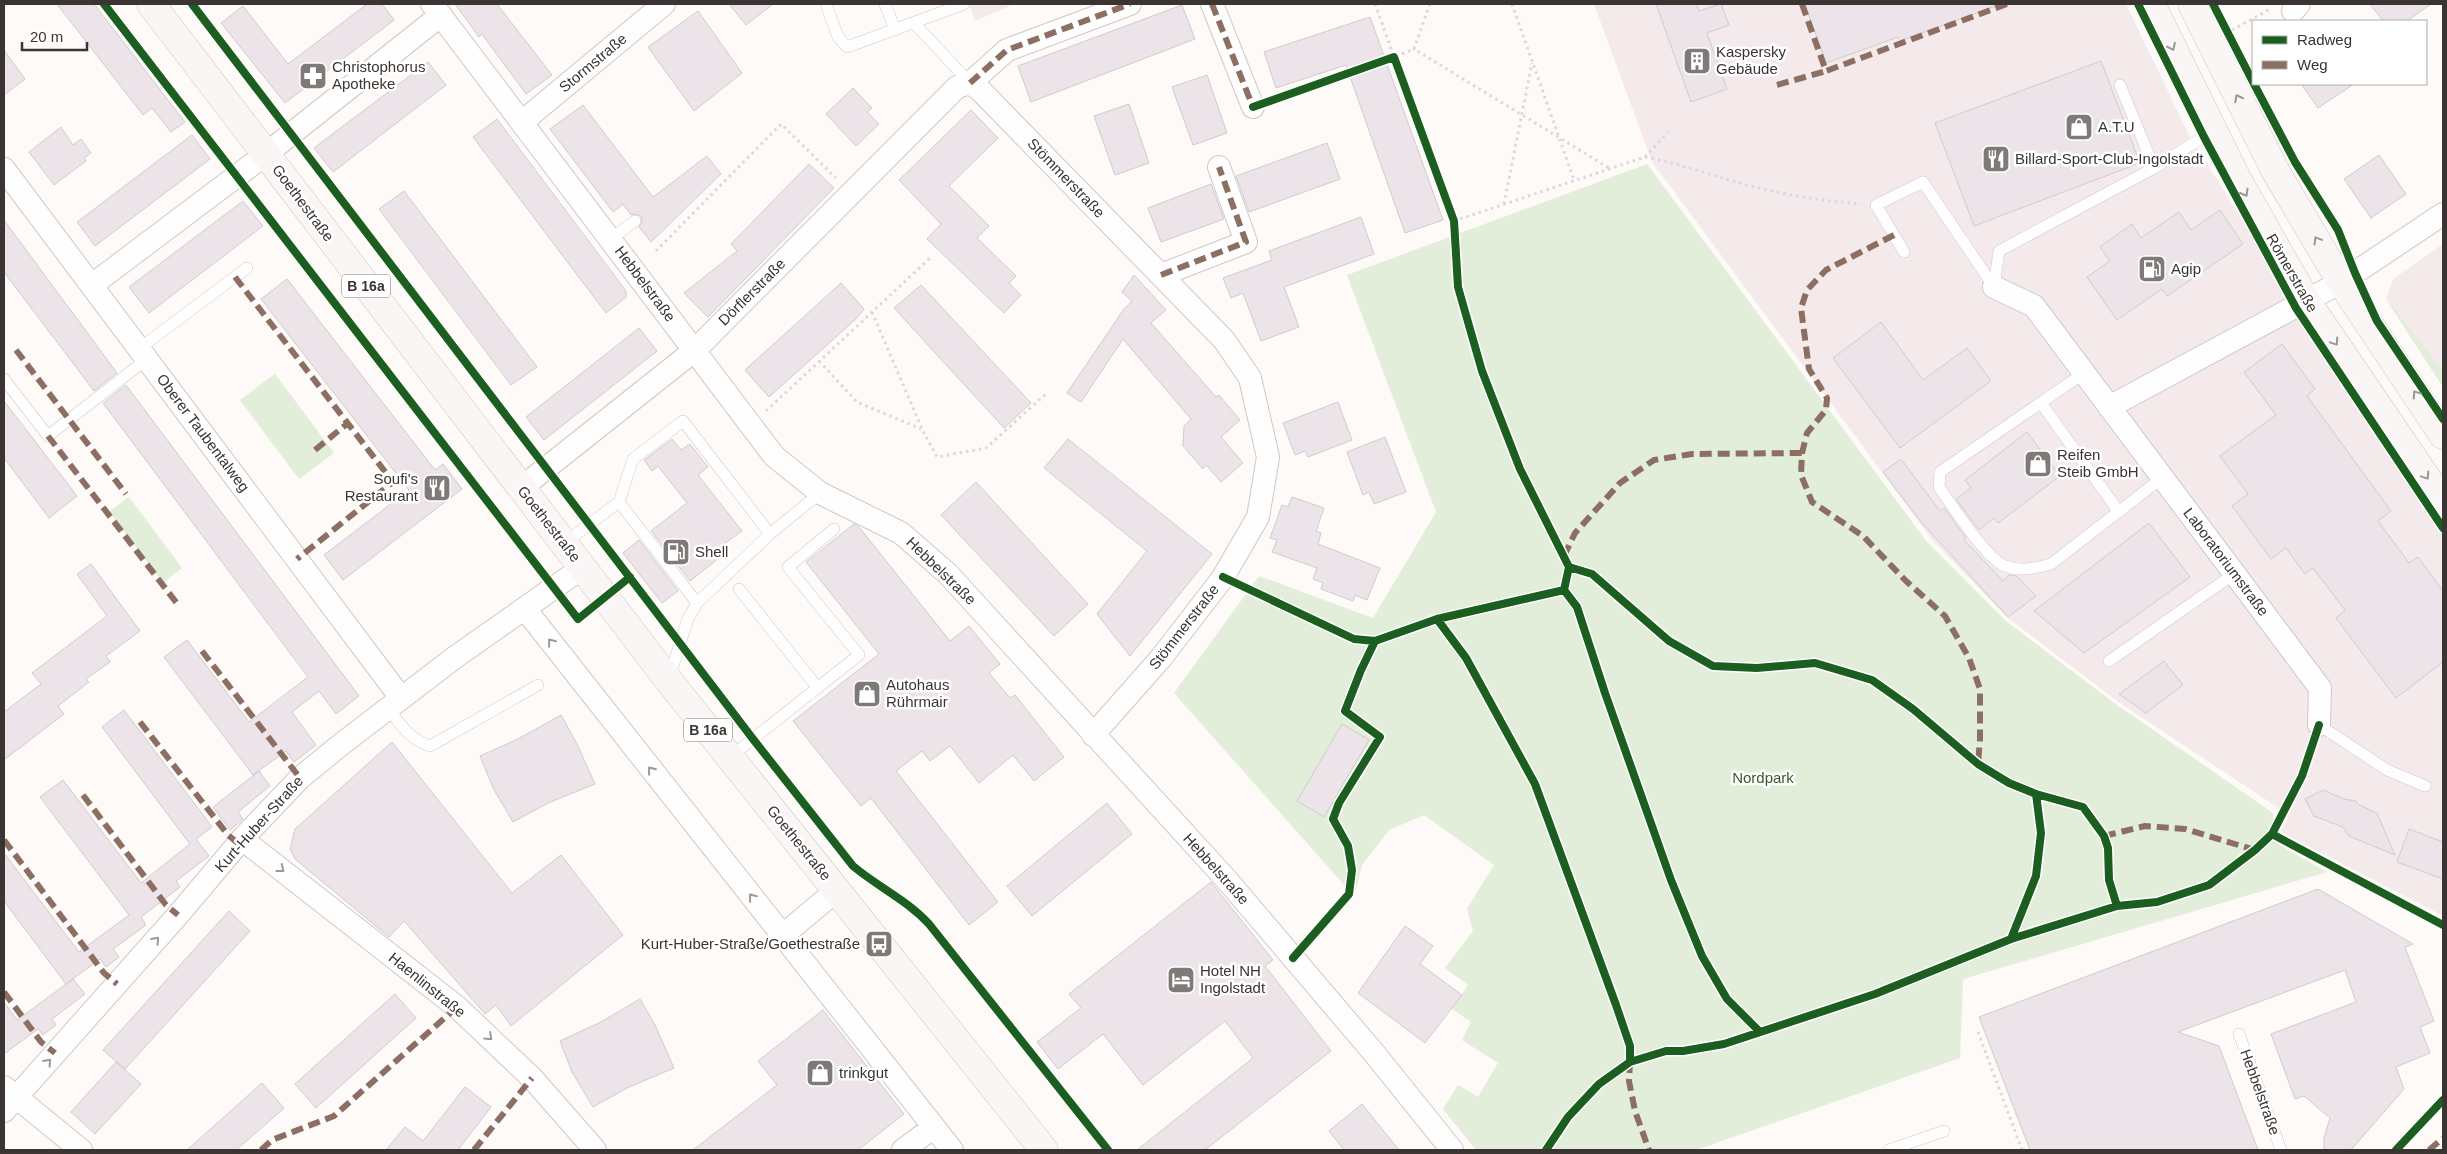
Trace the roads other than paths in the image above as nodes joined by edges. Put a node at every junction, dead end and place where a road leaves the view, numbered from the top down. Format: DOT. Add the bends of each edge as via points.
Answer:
graph roads {
  1 [pos="151,4"];
  2 [pos="664,4"];
  3 [pos="826,4"];
  4 [pos="885,4"];
  5 [pos="964,4"];
  6 [pos="1130,4"];
  7 [pos="1212,4"];
  8 [pos="2150,4"];
  9 [pos="2192,4"];
  10 [pos="436,10"];
  11 [pos="914,23"];
  12 [pos="895,30"];
  13 [pos="970,83"];
  14 [pos="2120,85"];
  15 [pos="1253,107"];
  16 [pos="522,122"];
  17 [pos="2213,131"];
  18 [pos="266,154"];
  19 [pos="1219,167"];
  20 [pos="2154,168"];
  21 [pos="7,180"];
  22 [pos="2443,214"];
  23 [pos="635,221"];
  24 [pos="611,239"];
  25 [pos="1904,252"];
  26 [pos="248,268"];
  27 [pos="1161,275"];
  28 [pos="2342,282"];
  29 [pos="92,285"];
  30 [pos="1994,287"];
  31 [pos="2307,302"];
  32 [pos="695,350"];
  33 [pos="143,353"];
  34 [pos="2084,373"];
  35 [pos="4,379"];
  36 [pos="2041,403"];
  37 [pos="2109,407"];
  38 [pos="2443,435"];
  39 [pos="2162,478"];
  40 [pos="520,488"];
  41 [pos="820,493"];
  42 [pos="619,502"];
  43 [pos="2443,502"];
  44 [pos="2119,512"];
  45 [pos="834,529"];
  46 [pos="770,534"];
  47 [pos="564,544"];
  48 [pos="582,568"];
  49 [pos="2234,574"];
  50 [pos="739,589"];
  51 [pos="697,603"];
  52 [pos="525,609"];
  53 [pos="2109,661"];
  54 [pos="668,679"];
  55 [pos="538,685"];
  56 [pos="818,688"];
  57 [pos="394,703"];
  58 [pos="2319,725"];
  59 [pos="1093,735"];
  60 [pos="730,757"];
  61 [pos="2424,786"];
  62 [pos="242,839"];
  63 [pos="837,890"];
  64 [pos="782,936"];
  65 [pos="2239,1034"];
  66 [pos="8,1099"];
  67 [pos="934,1127"];
  68 [pos="1944,1131"];
  69 [pos="81,1150"];
  70 [pos="595,1150"];
  71 [pos="903,1150"];
  72 [pos="952,1150"];
  73 [pos="1044,1150"];
  74 [pos="1452,1150"];
  75 [pos="1889,1150"];
  76 [pos="2281,1150"];
  1 -- 18 [label="main road, Goethestraße / B 16a"];
  2 -- 16 [label="street, Stormstraße"];
  3 -- 12 [label="lane" via="838,37 847,47"];
  4 -- 12 [label="lane"];
  5 -- 11 [label="lane"];
  6 -- 13 [label="street, Dörflerstraße" via="1007,50"];
  7 -- 15 [label="street"];
  8 -- 17 [label="main road, Römerstraße, one-way"];
  28 -- 9 [label="main road, one-way" via="2276,172"];
  10 -- 16 [label="street, Hebbelstraße"];
  10 -- 18 [label="street, Goethestraße"];
  11 -- 12 [label="lane"];
  11 -- 13 [label="lane"];
  13 -- 27 [label="street, Stömmerstraße"];
  13 -- 32 [label="street, Dörflerstraße" via="957,87"];
  14 -- 20 [label="lane"];
  16 -- 24 [label="street, Hebbelstraße"];
  17 -- 20 [label="lane"];
  17 -- 31 [label="main road, Römerstraße, one-way"];
  18 -- 29 [label="street, Goethestraße"];
  18 -- 40 [label="main road, Goethestraße / B 16a"];
  19 -- 27 [label="street" via="1246,242"];
  20 -- 30 [label="lane" via="1999,251"];
  21 -- 29 [label="street, Oberer Taubentalweg"];
  22 -- 28 [label="street"];
  23 -- 24 [label="lane"];
  24 -- 32 [label="street, Hebbelstraße"];
  25 -- 30 [label="lane" via="1876,205 1923,182"];
  26 -- 33 [label="lane"];
  27 -- 59 [label="street, Stömmerstraße" via="1224,340 1250,378 1268,457 1258,517 1223,577 1161,658"];
  28 -- 31 [label="street"];
  38 -- 28 [label="main road, one-way"];
  29 -- 33 [label="street, Oberer Taubentalweg"];
  30 -- 34 [label="street, Laboratoriumstraße" via="2034,306"];
  31 -- 37 [label="street"];
  31 -- 43 [label="main road, Römerstraße, one-way"];
  32 -- 40 [label="street, Dörflerstraße"];
  32 -- 41 [label="street, Hebbelstraße" via="774,456"];
  33 -- 35 [label="lane" via="48,436"];
  33 -- 57 [label="street, Oberer Taubentalweg"];
  34 -- 36 [label="lane"];
  34 -- 37 [label="street, Laboratoriumstraße"];
  36 -- 44 [label="lane"];
  36 -- 44 [label="lane" via="1940,472 1939,487 1988,553 2004,566 2030,570 2051,564"];
  37 -- 39 [label="street, Laboratoriumstraße"];
  39 -- 44 [label="lane"];
  39 -- 49 [label="street, Laboratoriumstraße"];
  40 -- 47 [label="main road, Goethestraße / B 16a"];
  41 -- 46 [label="lane"];
  41 -- 59 [label="street, Hebbelstraße" via="901,533 942,568"];
  42 -- 46 [label="lane" via="633,459 683,421"];
  42 -- 47 [label="lane"];
  42 -- 51 [label="lane"];
  45 -- 56 [label="lane" via="788,567 859,655"];
  46 -- 51 [label="lane"];
  47 -- 48 [label="main road, Goethestraße / B 16a"];
  48 -- 52 [label="street, Kurt-Huber-Straße"];
  48 -- 54 [label="main road, Goethestraße / B 16a"];
  49 -- 53 [label="lane"];
  49 -- 58 [label="street, Laboratoriumstraße" via="2320,688"];
  50 -- 56 [label="lane"];
  51 -- 54 [label="lane" via="688,619"];
  52 -- 57 [label="street, Kurt-Huber-Straße"];
  64 -- 52 [label="street, one-way"];
  54 -- 60 [label="main road, Goethestraße / B 16a"];
  55 -- 57 [label="lane" via="430,746 419,743 408,734"];
  56 -- 60 [label="lane"];
  57 -- 62 [label="street, Kurt-Huber-Straße" via="300,778"];
  58 -- 61 [label="lane" via="2387,770"];
  59 -- 74 [label="street, Hebbelstraße" via="1226,879 1374,1052"];
  60 -- 63 [label="main road, Goethestraße / B 16a"];
  66 -- 62 [label="street, Kurt-Huber-Straße, one-way" via="172,922"];
  62 -- 70 [label="street, Haenlinstraße, one-way" via="457,1007 532,1078"];
  63 -- 64 [label="street, Goethestraße"];
  63 -- 73 [label="main road, Goethestraße / B 16a"];
  64 -- 67 [label="street"];
  65 -- 76 [label="lane, Hebbelstraße"];
  66 -- 69 [label="street"];
  67 -- 71 [label="street"];
  67 -- 72 [label="street"];
  68 -- 75 [label="lane"];
}
